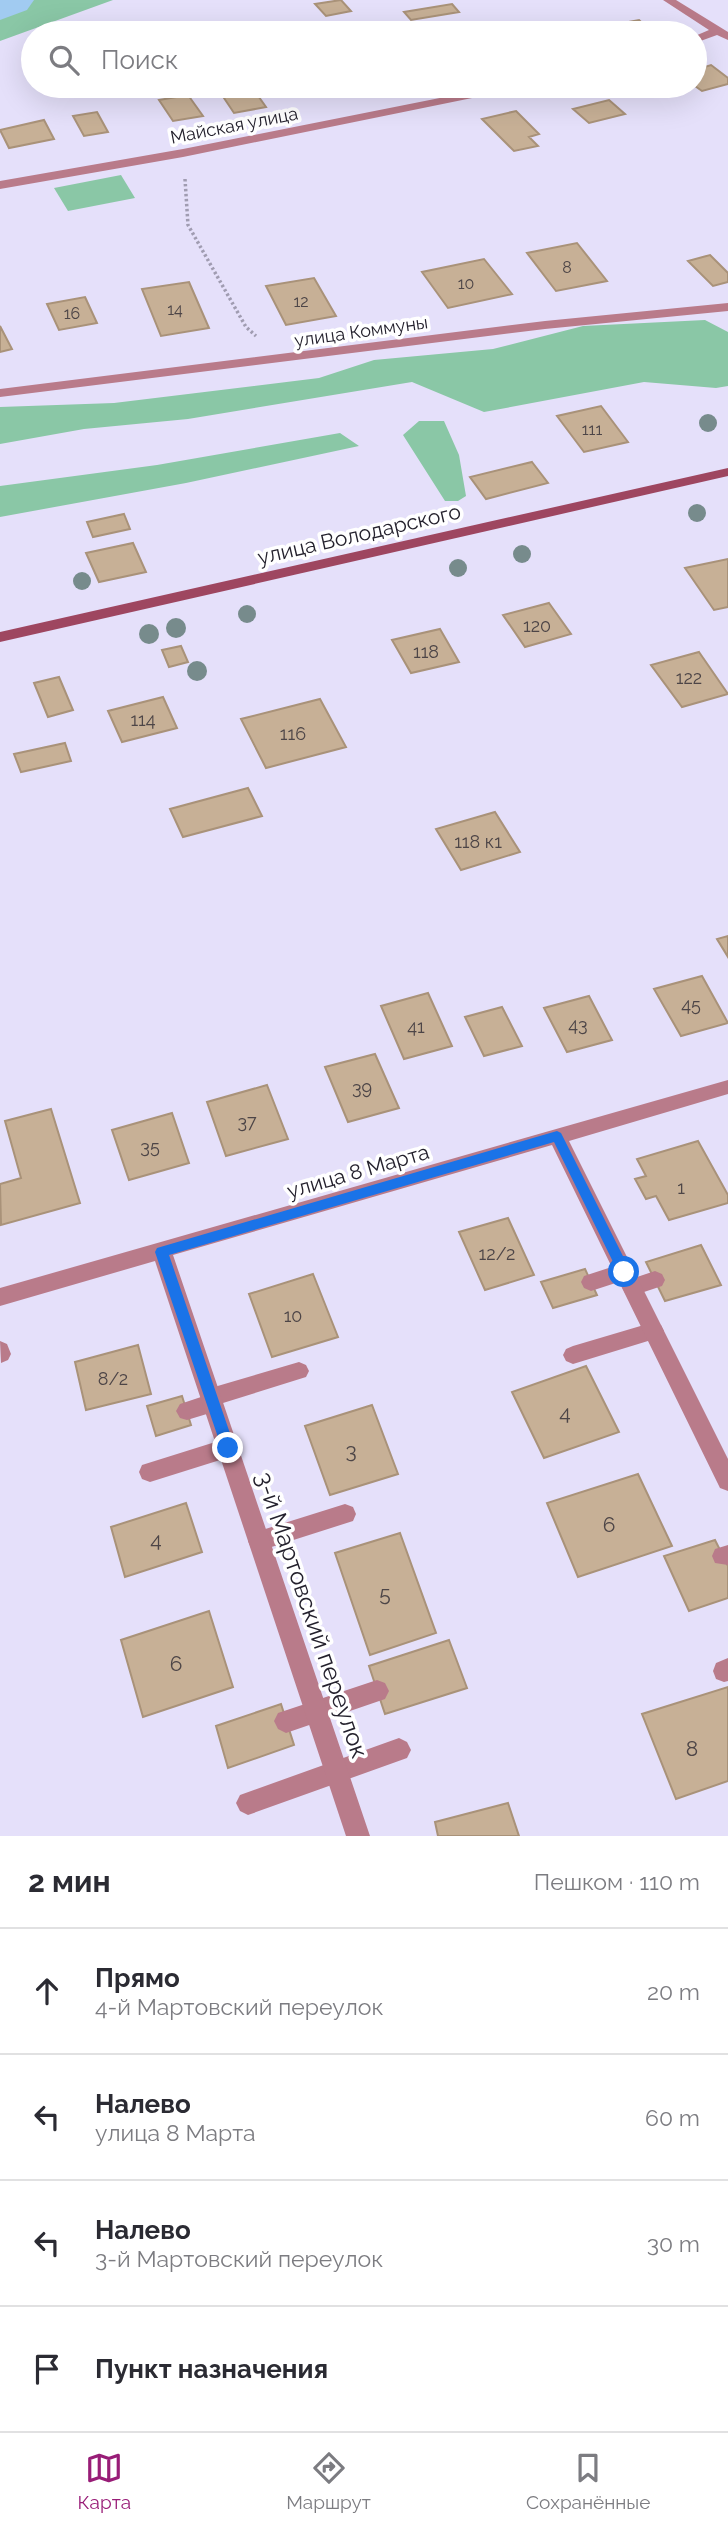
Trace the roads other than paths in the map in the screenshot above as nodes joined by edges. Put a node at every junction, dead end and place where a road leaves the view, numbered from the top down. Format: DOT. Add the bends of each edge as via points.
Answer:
graph roads {
  1 [pos="668,0"];
  2 [pos="701,21"];
  3 [pos="707,25"];
  4 [pos="716,31"];
  5 [pos="707,35"];
  6 [pos="728,37"];
  7 [pos="456,98"];
  8 [pos="0,185"];
  9 [pos="728,307"];
  10 [pos="0,394"];
  11 [pos="728,472"];
  12 [pos="0,637"];
  13 [pos="728,1087"];
  14 [pos="557,1136"];
  15 [pos="162,1252"];
  16 [pos="628,1280"];
  17 [pos="655,1280"];
  18 [pos="591,1282"];
  19 [pos="0,1297"];
  20 [pos="654,1331"];
  21 [pos="573,1355"];
  22 [pos="299,1371"];
  23 [pos="212,1400"];
  24 [pos="187,1411"];
  25 [pos="228,1448"];
  26 [pos="150,1472"];
  27 [pos="728,1479"];
  28 [pos="345,1514"];
  29 [pos="259,1541"];
  30 [pos="376,1691"];
  31 [pos="317,1711"];
  32 [pos="286,1721"];
  33 [pos="399,1750"];
  34 [pos="337,1772"];
  35 [pos="248,1803"];
  36 [pos="358,1836"];
  1 -- 2 [label="street"];
  3 -- 4 [label="street"];
  4 -- 5 [label="street"];
  4 -- 6 [label="street"];
  7 -- 8 [label="street, Майская улица"];
  9 -- 10 [label="street, улица Коммуны" via="582,318"];
  11 -- 12 [label="main road, улица Володарского"];
  13 -- 14 [label="street, улица 8 Марта"];
  14 -- 15 [label="street, улица 8 Марта"];
  14 -- 16 [label="street"];
  15 -- 19 [label="street, улица 8 Марта"];
  15 -- 23 [label="street, 3-й Мартовский переулок"];
  16 -- 17 [label="street"];
  16 -- 18 [label="street"];
  16 -- 20 [label="street"];
  20 -- 21 [label="street"];
  20 -- 27 [label="street"];
  22 -- 23 [label="street"];
  23 -- 24 [label="street"];
  23 -- 25 [label="street, 3-й Мартовский переулок"];
  25 -- 26 [label="street"];
  25 -- 29 [label="street, 3-й Мартовский переулок"];
  28 -- 29 [label="street"];
  29 -- 31 [label="street, 3-й Мартовский переулок"];
  30 -- 31 [label="street"];
  31 -- 32 [label="street"];
  31 -- 34 [label="street, 3-й Мартовский переулок"];
  33 -- 34 [label="street"];
  34 -- 35 [label="street"];
  34 -- 36 [label="street, 3-й Мартовский переулок"];
}
